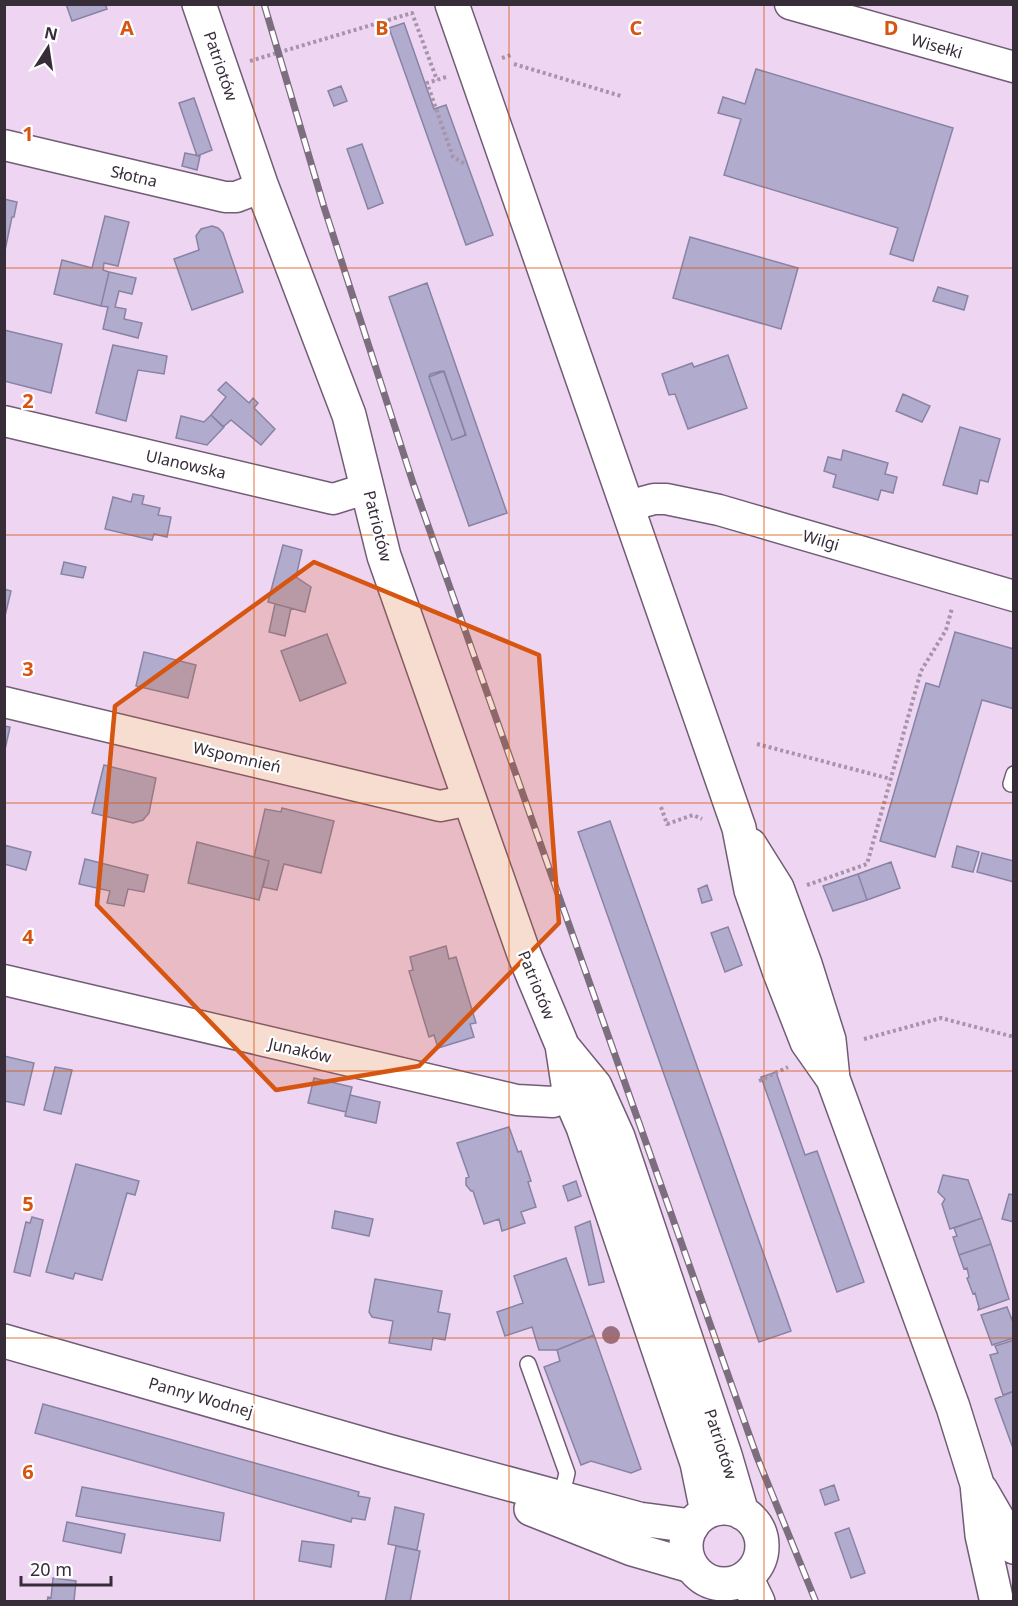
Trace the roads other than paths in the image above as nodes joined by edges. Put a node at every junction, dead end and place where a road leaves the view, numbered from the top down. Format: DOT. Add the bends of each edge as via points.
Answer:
graph roads {
  1 [pos="200,4"];
  2 [pos="452,4"];
  3 [pos="790,4"];
  4 [pos="1014,67"];
  5 [pos="4,145"];
  6 [pos="262,187"];
  7 [pos="4,421"];
  8 [pos="368,488"];
  9 [pos="628,506"];
  10 [pos="1014,596"];
  11 [pos="4,702"];
  12 [pos="470,800"];
  13 [pos="4,980"];
  14 [pos="583,1091"];
  15 [pos="4,1341"];
  16 [pos="528,1364"];
  17 [pos="397,1453"];
  18 [pos="977,1484"];
  19 [pos="561,1498"];
  20 [pos="742,1513"];
  21 [pos="700,1519"];
  22 [pos="1014,1547"];
  23 [pos="709,1583"];
  24 [pos="752,1589"];
  25 [pos="1001,1595"];
  1 -- 6 [label="main road, Patriotów"];
  2 -- 9 [label="main road"];
  3 -- 4 [label="street, Wisełki"];
  5 -- 6 [label="street, Słotna" via="225,197"];
  6 -- 8 [label="main road, Patriotów" via="349,415"];
  7 -- 8 [label="street, Ulanowska" via="333,499"];
  8 -- 12 [label="main road, Patriotów" via="384,556"];
  9 -- 10 [label="street, Wilgi" via="654,499 678,500"];
  9 -- 18 [label="main road" via="739,828 777,888 805,964 829,1040 833,1079 953,1407"];
  11 -- 12 [label="street, Wspomnień" via="440,806"];
  12 -- 14 [label="main road, Patriotów" via="524,954"];
  13 -- 14 [label="street, Junaków" via="517,1100 553,1102"];
  14 -- 20 [label="main road, Patriotów" via="624,1154"];
  14 -- 21 [label="main road, Patriotów" via="583,1127 694,1454"];
  15 -- 17 [label="main road, Panny Wodnej"];
  16 -- 19 [label="lane" via="567,1473"];
  17 -- 19 [label="main road, Panny Wodnej"];
  17 -- 23 [label="main road, Panny Wodnej"];
  18 -- 22 [label="main road"];
  18 -- 25 [label="main road" via="982,1535"];
  19 -- 21 [label="main road, Panny Wodnej" via="639,1519"];
  20 -- 21 [label="main road" via="722,1508"];
  20 -- 24 [label="main road" via="758,1528 761,1543"];
  21 -- 23 [label="main road" via="686,1542 687,1555"];
  23 -- 24 [label="main road" via="735,1582"];
}
